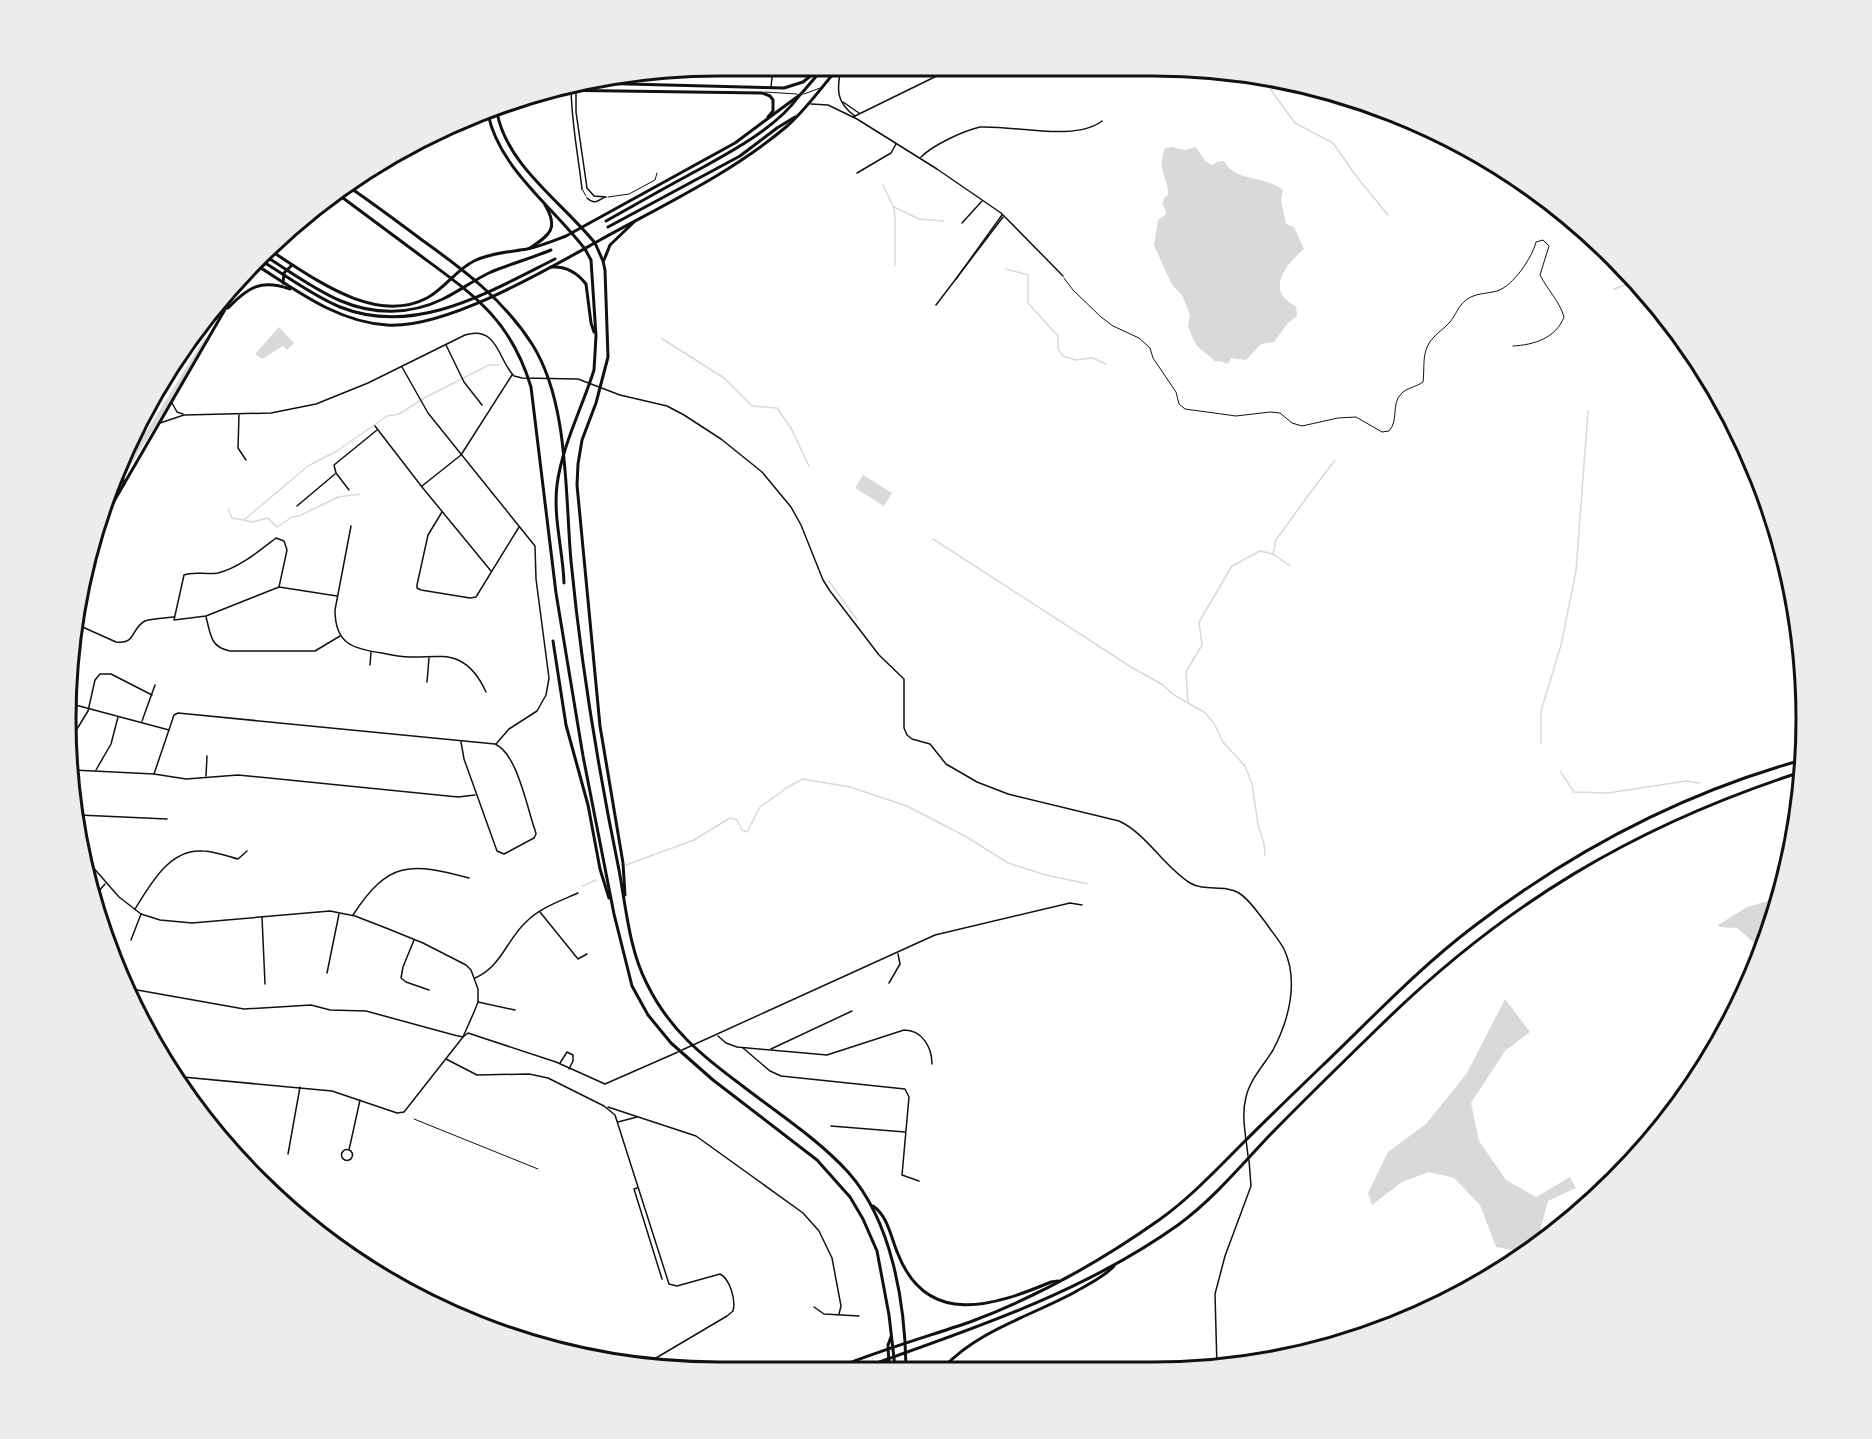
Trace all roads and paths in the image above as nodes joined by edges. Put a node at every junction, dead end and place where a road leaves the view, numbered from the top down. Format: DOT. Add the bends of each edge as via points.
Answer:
graph roads {
  1 [pos="772,76"];
  2 [pos="809,76"];
  3 [pos="816,76"];
  4 [pos="831,76"];
  5 [pos="839,76"];
  6 [pos="936,76"];
  7 [pos="632,83"];
  8 [pos="821,87"];
  9 [pos="601,88"];
  10 [pos="771,88"];
  11 [pos="576,93"];
  12 [pos="762,93"];
  13 [pos="571,94"];
  14 [pos="801,94"];
  15 [pos="842,102"];
  16 [pos="806,105"];
  17 [pos="859,113"];
  18 [pos="498,116"];
  19 [pos="795,117"];
  20 [pos="854,117"];
  21 [pos="489,119"];
  22 [pos="1102,121"];
  23 [pos="764,122"];
  24 [pos="896,144"];
  25 [pos="920,158"];
  26 [pos="657,173"];
  27 [pos="857,173"];
  28 [pos="582,189"];
  29 [pos="354,191"];
  30 [pos="606,197"];
  31 [pos="343,198"];
  32 [pos="587,198"];
  33 [pos="982,200"];
  34 [pos="545,205"];
  35 [pos="1003,215"];
  36 [pos="606,221"];
  37 [pos="634,222"];
  38 [pos="962,224"];
  39 [pos="582,227"];
  40 [pos="608,227"];
  41 [pos="572,232"];
  42 [pos="595,243"];
  43 [pos="528,249"];
  44 [pos="585,249"];
  45 [pos="551,250"];
  46 [pos="277,255"];
  47 [pos="271,259"];
  48 [pos="555,259"];
  49 [pos="603,261"];
  50 [pos="267,263"];
  51 [pos="292,265"];
  52 [pos="550,267"];
  53 [pos="262,269"];
  54 [pos="1063,276"];
  55 [pos="284,283"];
  56 [pos="295,291"];
  57 [pos="936,305"];
  58 [pos="226,308"];
  59 [pos="223,313"];
  60 [pos="596,336"];
  61 [pos="446,345"];
  62 [pos="1513,346"];
  63 [pos="402,367"];
  64 [pos="512,375"];
  65 [pos="171,403"];
  66 [pos="482,405"];
  67 [pos="239,414"];
  68 [pos="184,415"];
  69 [pos="160,423"];
  70 [pos="375,426"];
  71 [pos="378,429"];
  72 [pos="461,455"];
  73 [pos="246,460"];
  74 [pos="336,473"];
  75 [pos="123,480"];
  76 [pos="422,487"];
  77 [pos="123,488"];
  78 [pos="349,490"];
  79 [pos="115,501"];
  80 [pos="297,506"];
  81 [pos="442,512"];
  82 [pos="351,526"];
  83 [pos="519,527"];
  84 [pos="492,572"];
  85 [pos="564,583"];
  86 [pos="279,587"];
  87 [pos="337,596"];
  88 [pos="206,616"];
  89 [pos="174,618"];
  90 [pos="83,627"];
  91 [pos="340,636"];
  92 [pos="553,641"];
  93 [pos="371,651"];
  94 [pos="430,657"];
  95 [pos="370,664"];
  96 [pos="427,682"];
  97 [pos="155,686"];
  98 [pos="486,692"];
  99 [pos="152,695"];
  100 [pos="77,704"];
  101 [pos="89,708"];
  102 [pos="118,716"];
  103 [pos="142,722"];
  104 [pos="76,729"];
  105 [pos="169,730"];
  106 [pos="460,742"];
  107 [pos="495,744"];
  108 [pos="207,756"];
  109 [pos="1794,762"];
  110 [pos="79,770"];
  111 [pos="96,770"];
  112 [pos="154,774"];
  113 [pos="1793,775"];
  114 [pos="206,777"];
  115 [pos="476,795"];
  116 [pos="84,815"];
  117 [pos="167,819"];
  118 [pos="247,851"];
  119 [pos="94,870"];
  120 [pos="469,878"];
  121 [pos="105,883"];
  122 [pos="99,890"];
  123 [pos="578,893"];
  124 [pos="1082,905"];
  125 [pos="626,909"];
  126 [pos="134,910"];
  127 [pos="539,912"];
  128 [pos="340,913"];
  129 [pos="141,914"];
  130 [pos="614,914"];
  131 [pos="262,916"];
  132 [pos="353,916"];
  133 [pos="131,940"];
  134 [pos="414,940"];
  135 [pos="898,953"];
  136 [pos="587,954"];
  137 [pos="327,973"];
  138 [pos="475,978"];
  139 [pos="889,983"];
  140 [pos="265,984"];
  141 [pos="136,990"];
  142 [pos="429,990"];
  143 [pos="478,1002"];
  144 [pos="515,1010"];
  145 [pos="852,1011"];
  146 [pos="717,1035"];
  147 [pos="463,1037"];
  148 [pos="744,1048"];
  149 [pos="770,1050"];
  150 [pos="445,1059"];
  151 [pos="559,1064"];
  152 [pos="932,1064"];
  153 [pos="570,1069"];
  154 [pos="185,1077"];
  155 [pos="300,1087"];
  156 [pos="360,1099"];
  157 [pos="604,1106"];
  158 [pos="638,1116"];
  159 [pos="414,1119"];
  160 [pos="618,1122"];
  161 [pos="831,1126"];
  162 [pos="906,1132"];
  163 [pos="349,1150"];
  164 [pos="288,1154"];
  165 [pos="538,1169"];
  166 [pos="919,1180"];
  167 [pos="638,1188"];
  168 [pos="871,1205"];
  169 [pos="1116,1264"];
  170 [pos="662,1278"];
  171 [pos="1059,1281"];
  172 [pos="814,1306"];
  173 [pos="839,1314"];
  174 [pos="859,1316"];
  175 [pos="891,1337"];
  176 [pos="656,1359"];
  177 [pos="1217,1359"];
  178 [pos="852,1362"];
  179 [pos="880,1362"];
  180 [pos="889,1362"];
  181 [pos="894,1362"];
  182 [pos="906,1362"];
  183 [pos="949,1362"];
  1 -- 10 [label="street"];
  2 -- 10 [label="main road" via="796,85"];
  3 -- 14 [label="main road"];
  4 -- 8 [label="main road"];
  5 -- 15 [label="street"];
  6 -- 17 [label="street"];
  7 -- 10 [label="main road"];
  8 -- 14 [label="lane"];
  8 -- 16 [label="main road"];
  9 -- 12 [label="main road"];
  11 -- 30 [label="street" via="587,188 594,196"];
  12 -- 14 [label="lane"];
  12 -- 23 [label="main road" via="770,96 774,105"];
  13 -- 28 [label="street"];
  14 -- 23 [label="main road"];
  14 -- 36 [label="main road" via="794,104 736,150"];
  15 -- 17 [label="street"];
  15 -- 20 [label="street"];
  16 -- 19 [label="main road"];
  16 -- 20 [label="street" via="828,105"];
  17 -- 20 [label="street"];
  18 -- 39 [label="main road" via="513,151 542,188"];
  19 -- 37 [label="main road" via="742,160"];
  19 -- 40 [label="main road" via="740,156"];
  20 -- 24 [label="street"];
  21 -- 34 [label="main road" via="508,160"];
  22 -- 25 [label="street" via="1086,129 1066,131 980,127 930,149"];
  23 -- 39 [label="main road" via="735,143"];
  24 -- 25 [label="street"];
  24 -- 27 [label="street" via="891,153"];
  25 -- 33 [label="street"];
  26 -- 30 [label="lane" via="655,180 631,193"];
  28 -- 32 [label="lane"];
  29 -- 125 [label="main road" via="470,275 525,333 542,362 561,436 590,710"];
  30 -- 32 [label="street" via="597,202"];
  31 -- 130 [label="main road" via="460,283 492,312 513,341 526,370 536,414 552,573"];
  33 -- 35 [label="street"];
  33 -- 38 [label="street"];
  34 -- 41 [label="main road"];
  34 -- 43 [label="main road" via="552,219 550,232"];
  35 -- 54 [label="street"];
  35 -- 57 [label="street"];
  37 -- 42 [label="main road"];
  37 -- 49 [label="main road" via="610,245"];
  39 -- 41 [label="main road"];
  39 -- 42 [label="main road"];
  41 -- 43 [label="main road"];
  41 -- 44 [label="main road"];
  42 -- 44 [label="main road"];
  42 -- 49 [label="main road"];
  43 -- 51 [label="main road" via="474,261 430,296 405,305 356,299"];
  44 -- 52 [label="main road"];
  44 -- 60 [label="main road" via="591,260"];
  45 -- 47 [label="main road" via="489,273 433,303 407,311 379,311 341,301"];
  46 -- 51 [label="main road"];
  48 -- 50 [label="main road" via="473,298 409,317 378,317 338,306"];
  49 -- 125 [label="main road" via="608,357 582,440 577,485 600,726 623,863"];
  51 -- 55 [label="main road" via="284,273"];
  52 -- 56 [label="main road" via="474,305 394,326 356,320"];
  52 -- 60 [label="main road" via="572,272 586,284"];
  53 -- 55 [label="main road"];
  54 -- 62 [label="lane" via="1101,317 1150,348 1179,404 1196,411 1236,416 1280,413 1302,426 1356,417 1382,432 1389,431 1399,396 1423,382 1425,355 1432,339 1452,321 1465,300 1507,286 1528,261 1536,242 1543,240 1549,246 1540,275 1564,316 1557,330 1541,341"];
  55 -- 56 [label="main road"];
  56 -- 59 [label="main road" via="262,284 238,298"];
  58 -- 59 [label="main road"];
  59 -- 65 [label="main road"];
  60 -- 85 [label="main road" via="594,370 557,487"];
  61 -- 63 [label="street"];
  61 -- 64 [label="street" via="470,334 486,337 499,348"];
  61 -- 66 [label="street" via="464,382"];
  63 -- 67 [label="street" via="315,404 271,413"];
  63 -- 72 [label="street" via="422,405"];
  64 -- 72 [label="street"];
  64 -- 177 [label="street" via="578,379 620,395 657,403 678,411 721,439 762,472 785,499 830,591 879,655 904,679 907,735 930,744 946,764 977,782 1133,827 1190,882 1240,893 1257,910 1284,950 1292,982 1282,1029 1245,1098 1251,1175 1249,1193 1215,1294"];
  65 -- 68 [label="street"];
  65 -- 69 [label="main road"];
  67 -- 68 [label="street"];
  67 -- 73 [label="street" via="238,448"];
  68 -- 69 [label="street"];
  69 -- 77 [label="main road"];
  70 -- 71 [label="street"];
  71 -- 74 [label="street" via="335,462"];
  71 -- 76 [label="street"];
  72 -- 76 [label="street"];
  72 -- 83 [label="street"];
  74 -- 78 [label="street"];
  74 -- 80 [label="street"];
  75 -- 77 [label="main road"];
  76 -- 81 [label="street"];
  77 -- 79 [label="main road"];
  81 -- 84 [label="street"];
  81 -- 84 [label="street" via="428,535 417,588 475,598"];
  82 -- 87 [label="street"];
  83 -- 84 [label="street"];
  83 -- 107 [label="street" via="536,551 548,688 537,711 509,729"];
  86 -- 87 [label="street"];
  86 -- 88 [label="street"];
  86 -- 89 [label="street" via="287,549 284,541 276,538 230,569 183,575"];
  87 -- 91 [label="street" via="335,623"];
  88 -- 89 [label="street"];
  88 -- 91 [label="street" via="213,643 230,651 315,651"];
  89 -- 90 [label="street" via="143,622 133,637 122,643"];
  91 -- 93 [label="street" via="352,646"];
  92 -- 130 [label="main road" via="566,725"];
  93 -- 94 [label="street"];
  93 -- 95 [label="street"];
  94 -- 96 [label="street"];
  94 -- 98 [label="street" via="460,661"];
  97 -- 99 [label="street"];
  99 -- 101 [label="street" via="103,673 95,680"];
  99 -- 103 [label="street"];
  100 -- 101 [label="street"];
  101 -- 102 [label="street"];
  101 -- 104 [label="street"];
  102 -- 103 [label="street"];
  102 -- 111 [label="street" via="111,744"];
  103 -- 105 [label="street"];
  105 -- 106 [label="street" via="178,713"];
  105 -- 112 [label="street"];
  106 -- 107 [label="street"];
  106 -- 115 [label="street"];
  107 -- 115 [label="street" via="512,761 535,837 504,854 498,852"];
  108 -- 114 [label="street"];
  109 -- 171 [label="main road" via="1756,772 1660,813 1600,844 1505,903 1412,979 1172,1210 1114,1250"];
  110 -- 111 [label="street"];
  111 -- 112 [label="street"];
  112 -- 114 [label="street" via="186,779"];
  113 -- 169 [label="main road" via="1717,801 1639,837 1573,874 1487,931 1381,1025 1204,1204"];
  114 -- 115 [label="street" via="238,775 458,797"];
  116 -- 117 [label="street"];
  118 -- 126 [label="street" via="238,859 204,851 186,852 156,875"];
  119 -- 121 [label="street"];
  120 -- 132 [label="street" via="433,868 396,870 375,885"];
  121 -- 122 [label="street"];
  121 -- 126 [label="street"];
  123 -- 127 [label="street"];
  124 -- 135 [label="street" via="1070,903 944,933"];
  125 -- 168 [label="main road" via="645,980 681,1036 835,1159 858,1183"];
  126 -- 129 [label="street"];
  127 -- 136 [label="street" via="578,958"];
  127 -- 138 [label="street" via="519,928 490,969"];
  128 -- 131 [label="street"];
  128 -- 132 [label="street"];
  128 -- 137 [label="street"];
  129 -- 131 [label="street" via="176,923"];
  129 -- 133 [label="street"];
  130 -- 175 [label="main road" via="633,986 648,1014 671,1043 817,1160 850,1197 877,1251"];
  131 -- 140 [label="street"];
  132 -- 134 [label="street"];
  134 -- 138 [label="street" via="459,961"];
  134 -- 142 [label="street" via="401,978"];
  135 -- 139 [label="street" via="900,964"];
  135 -- 146 [label="street"];
  138 -- 143 [label="street"];
  141 -- 147 [label="street" via="244,1009 311,1005 366,1011"];
  143 -- 144 [label="street"];
  143 -- 147 [label="street"];
  145 -- 149 [label="street"];
  146 -- 148 [label="street" via="729,1045"];
  146 -- 153 [label="street" via="605,1084"];
  147 -- 150 [label="street"];
  147 -- 151 [label="street" via="468,1033"];
  148 -- 149 [label="street"];
  148 -- 162 [label="street" via="781,1076 903,1088 909,1097"];
  149 -- 152 [label="street" via="826,1055 912,1030 929,1046"];
  150 -- 156 [label="street" via="404,1112"];
  150 -- 157 [label="street" via="477,1075 528,1074 548,1078"];
  151 -- 153 [label="street"];
  151 -- 153 [label="street" via="567,1052 573,1054"];
  154 -- 155 [label="street"];
  155 -- 156 [label="street"];
  155 -- 164 [label="street"];
  156 -- 163 [label="street"];
  157 -- 158 [label="street"];
  157 -- 160 [label="street"];
  158 -- 160 [label="street"];
  158 -- 173 [label="street" via="696,1136 811,1221 832,1258"];
  159 -- 165 [label="lane"];
  160 -- 167 [label="street"];
  161 -- 162 [label="street"];
  162 -- 166 [label="street" via="902,1175"];
  167 -- 170 [label="street" via="634,1189"];
  167 -- 176 [label="street" via="670,1285 720,1274 727,1279 734,1304 727,1316"];
  168 -- 171 [label="main road" via="882,1214 908,1275 936,1299 955,1305 981,1304"];
  168 -- 182 [label="main road" via="889,1248 899,1293"];
  169 -- 179 [label="main road" via="1023,1309"];
  169 -- 183 [label="main road" via="1066,1297 976,1340"];
  171 -- 178 [label="main road" via="973,1321"];
  172 -- 173 [label="street" via="824,1314"];
  173 -- 174 [label="street"];
  175 -- 180 [label="main road"];
  175 -- 181 [label="main road"];
}
